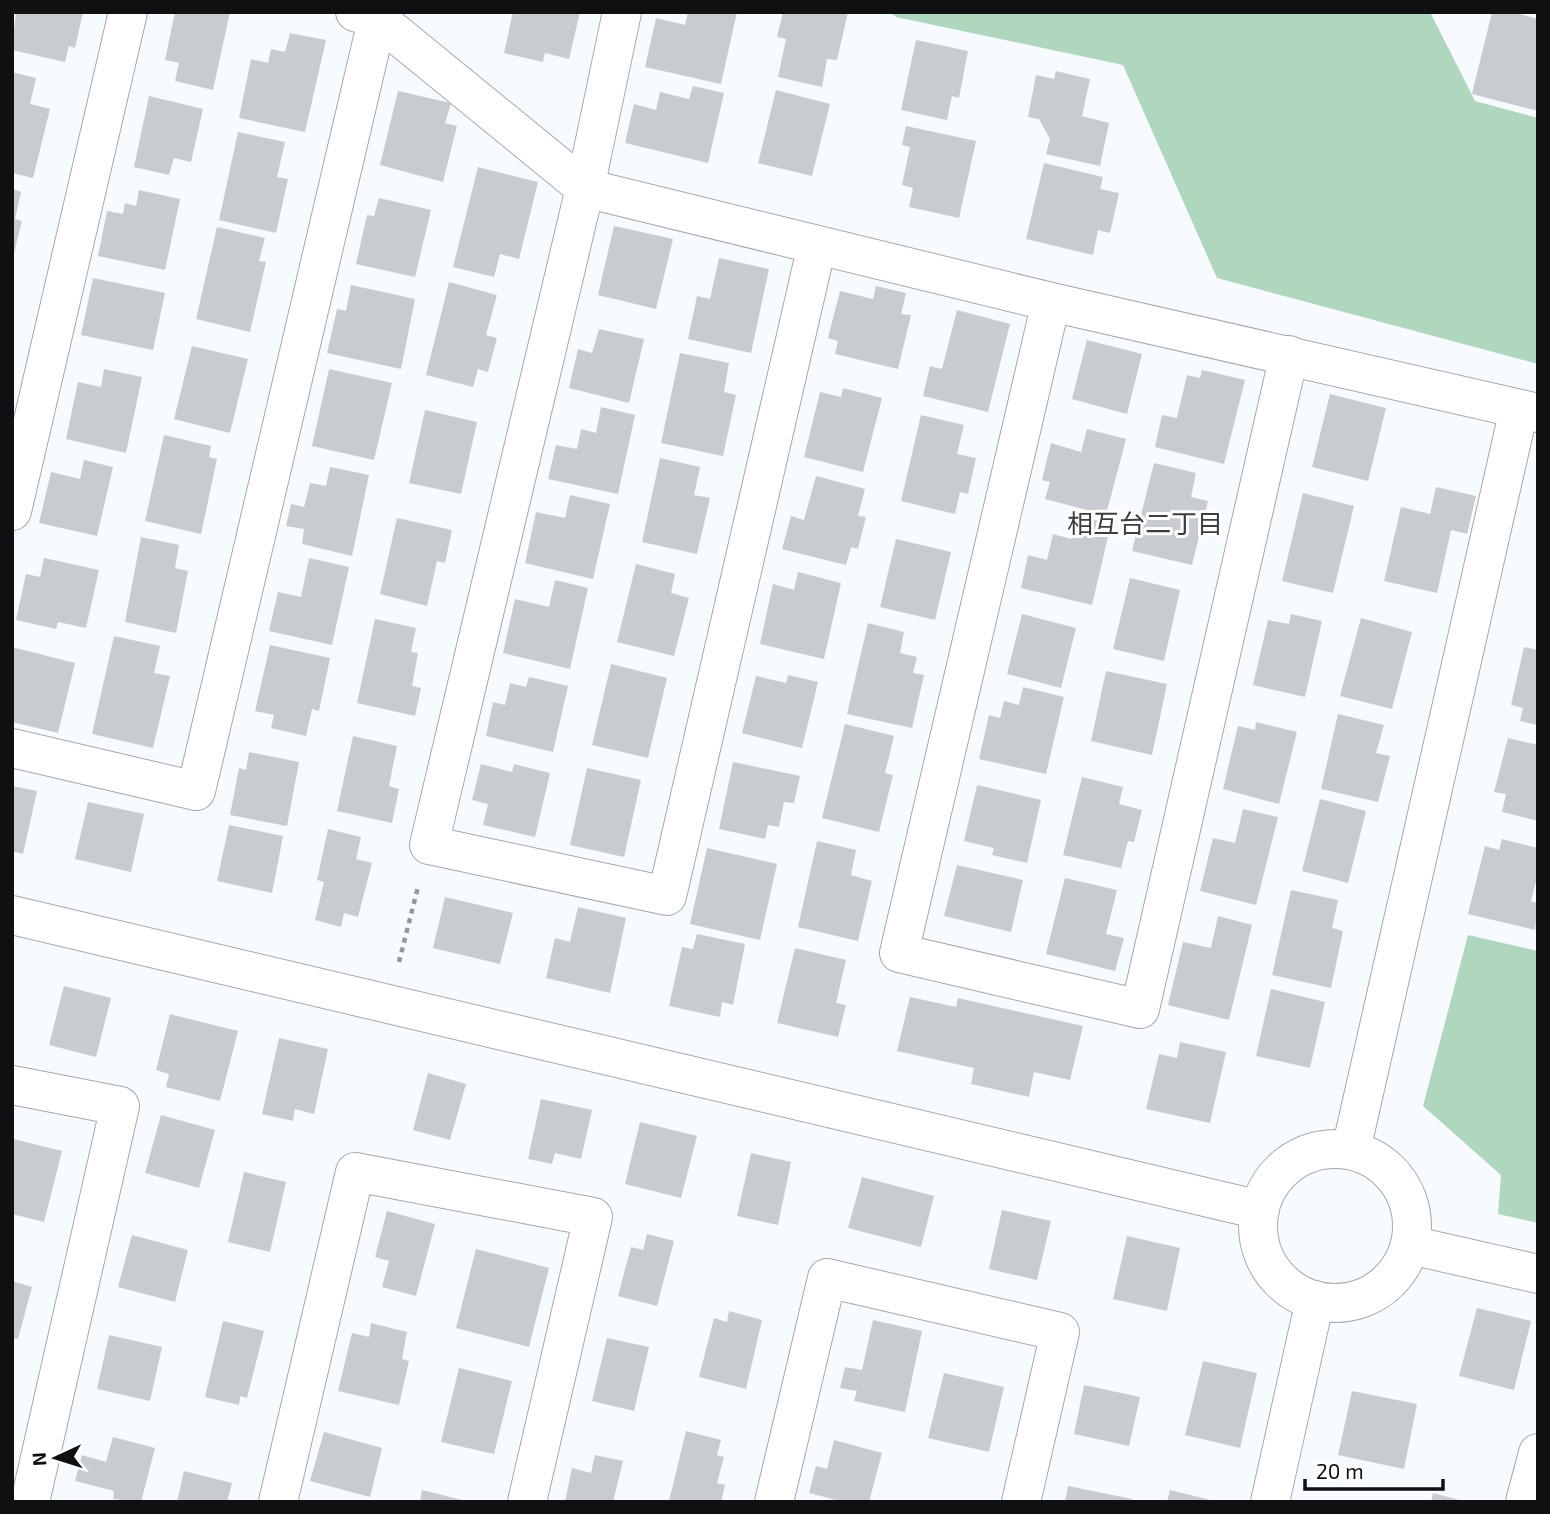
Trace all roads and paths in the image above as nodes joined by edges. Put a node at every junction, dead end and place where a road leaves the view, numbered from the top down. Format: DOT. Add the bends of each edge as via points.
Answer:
graph roads {
  1 [pos="128,12"];
  2 [pos="622,12"];
  3 [pos="371,14"];
  4 [pos="584,188"];
  5 [pos="817,245"];
  6 [pos="1051,302"];
  7 [pos="1289,355"];
  8 [pos="1528,411"];
  9 [pos="12,511"];
  10 [pos="12,748"];
  11 [pos="429,845"];
  12 [pos="12,915"];
  13 [pos="398,962"];
  14 [pos="12,1085"];
  15 [pos="1351,1150"];
  16 [pos="1260,1210"];
  17 [pos="1410,1245"];
  18 [pos="1538,1274"];
  19 [pos="1315,1300"];
  20 [pos="1538,1453"];
  21 [pos="30,1502"];
  22 [pos="278,1502"];
  23 [pos="527,1502"];
  24 [pos="774,1502"];
  25 [pos="1021,1502"];
  26 [pos="1270,1502"];
  27 [pos="1525,1502"];
  1 -- 9 [label="street"];
  2 -- 4 [label="street"];
  3 -- 4 [label="street"];
  3 -- 10 [label="street" via="196,791"];
  4 -- 5 [label="street"];
  4 -- 11 [label="street"];
  5 -- 6 [label="street"];
  5 -- 11 [label="street" via="667,896"];
  6 -- 7 [label="street"];
  6 -- 7 [label="street" via="899,953 1140,1009"];
  7 -- 8 [label="street"];
  8 -- 15 [label="street"];
  11 -- 13 [label="path"];
  12 -- 16 [label="street"];
  14 -- 21 [label="street" via="120,1106"];
  15 -- 16 [label="street" via="1326,1149 1304,1155 1284,1168 1268,1187"];
  15 -- 17 [label="street" via="1374,1158 1393,1174 1406,1196 1412,1220"];
  16 -- 19 [label="street" via="1258,1233 1264,1255 1294,1291"];
  17 -- 18 [label="street"];
  17 -- 19 [label="street" via="1401,1267 1364,1298 1339,1303"];
  19 -- 26 [label="street"];
  20 -- 27 [label="street"];
  22 -- 23 [label="street" via="355,1172 593,1217"];
  24 -- 25 [label="street" via="827,1278 1060,1332"];
}
